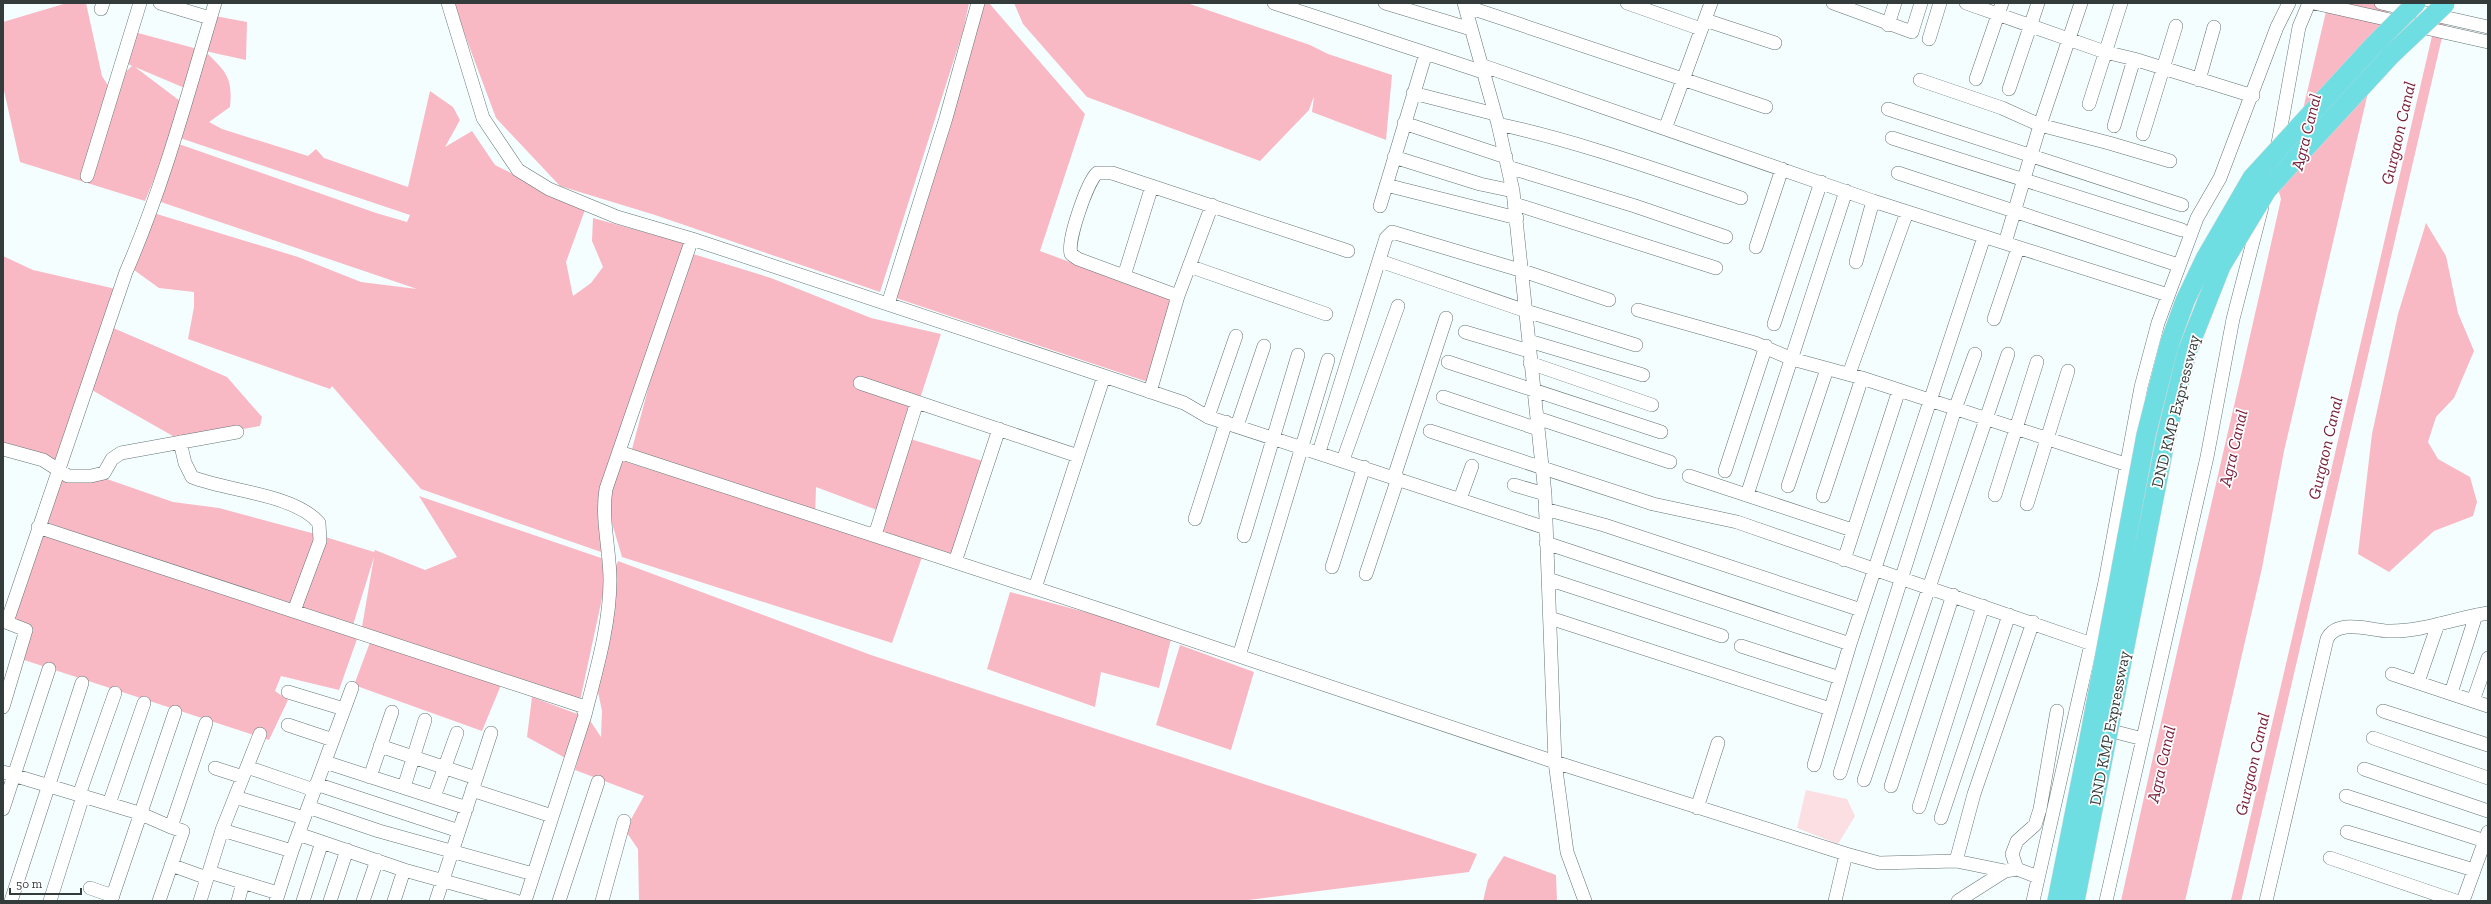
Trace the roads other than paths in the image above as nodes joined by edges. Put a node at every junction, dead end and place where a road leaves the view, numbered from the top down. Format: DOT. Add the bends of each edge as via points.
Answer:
graph roads {
  1 [pos="140,3"];
  2 [pos="160,3"];
  3 [pos="215,3"];
  4 [pos="448,3"];
  5 [pos="978,3"];
  6 [pos="1274,3"];
  7 [pos="1385,3"];
  8 [pos="1627,3"];
  9 [pos="1711,3"];
  10 [pos="1833,3"];
  11 [pos="1895,3"];
  12 [pos="1921,3"];
  13 [pos="1940,3"];
  14 [pos="1967,3"];
  15 [pos="2038,3"];
  16 [pos="2081,3"];
  17 [pos="2121,3"];
  18 [pos="2289,3"];
  19 [pos="2314,3"];
  20 [pos="2380,3"];
  21 [pos="2416,3"];
  22 [pos="2446,3"];
  23 [pos="1465,4"];
  24 [pos="185,6"];
  25 [pos="1852,6"];
  26 [pos="2000,8"];
  27 [pos="210,18"];
  28 [pos="1703,24"];
  29 [pos="1888,25"];
  30 [pos="2176,26"];
  31 [pos="2030,27"];
  32 [pos="2214,27"];
  33 [pos="2488,27"];
  34 [pos="1471,30"];
  35 [pos="1930,39"];
  36 [pos="2068,40"];
  37 [pos="2488,42"];
  38 [pos="1775,43"];
  39 [pos="2106,52"];
  40 [pos="1426,53"];
  41 [pos="2134,59"];
  42 [pos="2162,68"];
  43 [pos="1482,69"];
  44 [pos="1683,79"];
  45 [pos="1976,79"];
  46 [pos="1920,80"];
  47 [pos="2199,80"];
  48 [pos="2009,89"];
  49 [pos="1413,93"];
  50 [pos="2252,96"];
  51 [pos="2089,104"];
  52 [pos="1766,107"];
  53 [pos="1888,109"];
  54 [pos="1496,119"];
  55 [pos="1404,123"];
  56 [pos="2040,125"];
  57 [pos="2114,126"];
  58 [pos="1665,129"];
  59 [pos="2143,134"];
  60 [pos="1892,138"];
  61 [pos="2032,154"];
  62 [pos="1394,157"];
  63 [pos="2170,161"];
  64 [pos="1507,162"];
  65 [pos="1782,169"];
  66 [pos="1898,173"];
  67 [pos="87,176"];
  68 [pos="2023,180"];
  69 [pos="1821,182"];
  70 [pos="1386,184"];
  71 [pos="1152,186"];
  72 [pos="1514,191"];
  73 [pos="1846,191"];
  74 [pos="1741,198"];
  75 [pos="1873,201"];
  76 [pos="1515,204"];
  77 [pos="1212,205"];
  78 [pos="2182,205"];
  79 [pos="1380,206"];
  80 [pos="2014,211"];
  81 [pos="1907,212"];
  82 [pos="1517,218"];
  83 [pos="2182,230"];
  84 [pos="1726,237"];
  85 [pos="1984,237"];
  86 [pos="692,239"];
  87 [pos="2005,243"];
  88 [pos="1756,246"];
  89 [pos="2018,248"];
  90 [pos="1348,251"];
  91 [pos="1380,261"];
  92 [pos="1856,262"];
  93 [pos="2172,263"];
  94 [pos="1189,266"];
  95 [pos="1716,268"];
  96 [pos="1522,271"];
  97 [pos="1124,276"];
  98 [pos="2168,295"];
  99 [pos="1178,296"];
  100 [pos="1609,300"];
  101 [pos="888,304"];
  102 [pos="1398,306"];
  103 [pos="1638,310"];
  104 [pos="1526,311"];
  105 [pos="1326,314"];
  106 [pos="1446,318"];
  107 [pos="1994,319"];
  108 [pos="1774,324"];
  109 [pos="1465,332"];
  110 [pos="1236,336"];
  111 [pos="1636,345"];
  112 [pos="1264,346"];
  113 [pos="1766,346"];
  114 [pos="1529,352"];
  115 [pos="1974,354"];
  116 [pos="2008,354"];
  117 [pos="1298,355"];
  118 [pos="1792,359"];
  119 [pos="1328,360"];
  120 [pos="1448,362"];
  121 [pos="2037,362"];
  122 [pos="1826,369"];
  123 [pos="2068,371"];
  124 [pos="1643,374"];
  125 [pos="1849,374"];
  126 [pos="1104,376"];
  127 [pos="1862,378"];
  128 [pos="860,383"];
  129 [pos="1899,390"];
  130 [pos="1150,392"];
  131 [pos="1534,392"];
  132 [pos="1444,397"];
  133 [pos="1929,401"];
  134 [pos="917,402"];
  135 [pos="1652,406"];
  136 [pos="1955,409"];
  137 [pos="1208,417"];
  138 [pos="1986,418"];
  139 [pos="1232,424"];
  140 [pos="1537,424"];
  141 [pos="2015,428"];
  142 [pos="999,429"];
  143 [pos="1430,431"];
  144 [pos="237,432"];
  145 [pos="1661,432"];
  146 [pos="1274,437"];
  147 [pos="2046,439"];
  148 [pos="180,442"];
  149 [pos="1301,446"];
  150 [pos="3,449"];
  151 [pos="619,452"];
  152 [pos="1319,452"];
  153 [pos="1078,456"];
  154 [pos="1343,460"];
  155 [pos="1670,462"];
  156 [pos="2128,465"];
  157 [pos="1472,466"];
  158 [pos="1364,467"];
  159 [pos="1542,468"];
  160 [pos="57,470"];
  161 [pos="1725,471"];
  162 [pos="1689,476"];
  163 [pos="1396,478"];
  164 [pos="1514,485"];
  165 [pos="1788,486"];
  166 [pos="1545,494"];
  167 [pos="1747,495"];
  168 [pos="1995,495"];
  169 [pos="1823,496"];
  170 [pos="1460,499"];
  171 [pos="2026,504"];
  172 [pos="1545,509"];
  173 [pos="1195,519"];
  174 [pos="38,527"];
  175 [pos="1546,528"];
  176 [pos="1852,530"];
  177 [pos="875,535"];
  178 [pos="1244,536"];
  179 [pos="1546,543"];
  180 [pos="1844,560"];
  181 [pos="956,562"];
  182 [pos="1332,567"];
  183 [pos="1874,570"];
  184 [pos="1366,574"];
  185 [pos="1901,578"];
  186 [pos="1548,579"];
  187 [pos="1928,587"];
  188 [pos="1036,588"];
  189 [pos="1953,596"];
  190 [pos="1983,606"];
  191 [pos="1861,610"];
  192 [pos="294,611"];
  193 [pos="2009,614"];
  194 [pos="2482,614"];
  195 [pos="1550,618"];
  196 [pos="5,622"];
  197 [pos="2032,622"];
  198 [pos="2438,624"];
  199 [pos="1722,636"];
  200 [pos="1850,644"];
  201 [pos="2092,644"];
  202 [pos="1741,646"];
  203 [pos="1239,656"];
  204 [pos="2488,658"];
  205 [pos="49,668"];
  206 [pos="2392,674"];
  207 [pos="1840,678"];
  208 [pos="2418,682"];
  209 [pos="82,683"];
  210 [pos="352,688"];
  211 [pos="288,692"];
  212 [pos="114,693"];
  213 [pos="2451,693"];
  214 [pos="2474,701"];
  215 [pos="144,703"];
  216 [pos="2488,706"];
  217 [pos="3,707"];
  218 [pos="344,709"];
  219 [pos="1830,709"];
  220 [pos="2057,711"];
  221 [pos="2383,711"];
  222 [pos="175,712"];
  223 [pos="392,712"];
  224 [pos="585,715"];
  225 [pos="425,720"];
  226 [pos="2073,721"];
  227 [pos="206,723"];
  228 [pos="288,725"];
  229 [pos="457,733"];
  230 [pos="491,733"];
  231 [pos="260,734"];
  232 [pos="2373,738"];
  233 [pos="2143,739"];
  234 [pos="333,740"];
  235 [pos="1718,743"];
  236 [pos="2488,744"];
  237 [pos="380,746"];
  238 [pos="2095,751"];
  239 [pos="413,757"];
  240 [pos="325,762"];
  241 [pos="1555,762"];
  242 [pos="1814,765"];
  243 [pos="215,768"];
  244 [pos="443,768"];
  245 [pos="2364,769"];
  246 [pos="245,772"];
  247 [pos="8,773"];
  248 [pos="1840,773"];
  249 [pos="370,777"];
  250 [pos="2488,778"];
  251 [pos="1864,780"];
  252 [pos="598,782"];
  253 [pos="474,784"];
  254 [pos="47,785"];
  255 [pos="1891,786"];
  256 [pos="315,787"];
  257 [pos="404,787"];
  258 [pos="81,795"];
  259 [pos="2346,796"];
  260 [pos="235,797"];
  261 [pos="434,797"];
  262 [pos="109,804"];
  263 [pos="1919,807"];
  264 [pos="467,808"];
  265 [pos="1697,808"];
  266 [pos="3,809"];
  267 [pos="2488,811"];
  268 [pos="139,813"];
  269 [pos="306,813"];
  270 [pos="552,816"];
  271 [pos="1941,818"];
  272 [pos="624,822"];
  273 [pos="171,827"];
  274 [pos="222,830"];
  275 [pos="459,831"];
  276 [pos="2347,832"];
  277 [pos="298,834"];
  278 [pos="2486,836"];
  279 [pos="322,842"];
  280 [pos="347,850"];
  281 [pos="452,850"];
  282 [pos="292,851"];
  283 [pos="1846,854"];
  284 [pos="2330,858"];
  285 [pos="377,860"];
  286 [pos="1956,861"];
  287 [pos="171,865"];
  288 [pos="404,870"];
  289 [pos="2011,870"];
  290 [pos="2474,870"];
  291 [pos="533,874"];
  292 [pos="208,875"];
  293 [pos="2038,876"];
  294 [pos="443,880"];
  295 [pos="243,882"];
  296 [pos="90,888"];
  297 [pos="277,897"];
  298 [pos="112,898"];
  299 [pos="11,901"];
  300 [pos="50,901"];
  301 [pos="159,901"];
  302 [pos="200,901"];
  303 [pos="238,901"];
  304 [pos="303,901"];
  305 [pos="330,901"];
  306 [pos="363,901"];
  307 [pos="394,901"];
  308 [pos="436,901"];
  309 [pos="516,901"];
  310 [pos="525,901"];
  311 [pos="559,901"];
  312 [pos="602,901"];
  313 [pos="1586,901"];
  314 [pos="1835,901"];
  315 [pos="1958,901"];
  316 [pos="2032,901"];
  317 [pos="2057,901"];
  318 [pos="2075,901"];
  319 [pos="2106,901"];
  320 [pos="2266,901"];
  321 [pos="2456,901"];
  322 [pos="2463,901"];
  1 -- 67 [label="street"];
  2 -- 24 [label="street"];
  3 -- 27 [label="street"];
  4 -- 86 [label="street" via="482,118 518,170 549,189 617,217"];
  5 -- 101 [label="street" via="946,118"];
  6 -- 40 [label="street"];
  7 -- 34 [label="street"];
  8 -- 28 [label="street"];
  9 -- 28 [label="street"];
  10 -- 25 [label="street"];
  11 -- 29 [label="street"];
  12 -- 29 [label="street" via="1912,32"];
  13 -- 35 [label="street"];
  14 -- 26 [label="street"];
  15 -- 31 [label="street"];
  16 -- 36 [label="street"];
  17 -- 39 [label="street"];
  18 -- 50 [label="street" via="2277,27"];
  19 -- 37 [label="street, bridge"];
  19 -- 233 [label="street" via="2299,27 2284,121 2233,319 2207,457"];
  20 -- 33 [label="street, bridge"];
  21 -- 238 [label="highway, DND KMP Expressway, bridge" via="2252,178 2205,259 2185,301 2169,345 2146,435"];
  22 -- 238 [label="highway, DND KMP Expressway, bridge" via="2391,55 2267,190 2221,266 2202,308 2187,352"];
  23 -- 34 [label="street"];
  23 -- 44 [label="street"];
  24 -- 27 [label="street"];
  25 -- 29 [label="street"];
  26 -- 31 [label="street"];
  26 -- 45 [label="street"];
  27 -- 160 [label="street" via="151,211 126,272"];
  28 -- 38 [label="street"];
  28 -- 44 [label="street"];
  30 -- 42 [label="street"];
  31 -- 36 [label="street"];
  31 -- 48 [label="street"];
  32 -- 47 [label="street"];
  34 -- 43 [label="street"];
  36 -- 39 [label="street"];
  36 -- 56 [label="street"];
  39 -- 41 [label="street"];
  39 -- 51 [label="street"];
  40 -- 43 [label="street"];
  40 -- 49 [label="street"];
  41 -- 42 [label="street"];
  41 -- 57 [label="street"];
  42 -- 47 [label="street"];
  42 -- 59 [label="street"];
  43 -- 54 [label="street"];
  43 -- 58 [label="street"];
  44 -- 52 [label="street"];
  44 -- 58 [label="street"];
  46 -- 56 [label="street" via="2002,108"];
  47 -- 50 [label="street"];
  49 -- 54 [label="street"];
  49 -- 55 [label="street"];
  50 -- 98 [label="street" via="2220,178 2197,218"];
  53 -- 61 [label="street"];
  54 -- 64 [label="street"];
  54 -- 74 [label="street" via="1648,165"];
  55 -- 62 [label="street"];
  55 -- 64 [label="street"];
  56 -- 61 [label="street"];
  56 -- 63 [label="street" via="2109,142"];
  58 -- 65 [label="street"];
  60 -- 68 [label="street"];
  61 -- 68 [label="street"];
  61 -- 78 [label="street"];
  62 -- 70 [label="street"];
  62 -- 72 [label="street" via="1480,184"];
  64 -- 72 [label="street"];
  64 -- 84 [label="street"];
  65 -- 69 [label="street"];
  65 -- 88 [label="street"];
  66 -- 80 [label="street"];
  68 -- 80 [label="street"];
  68 -- 83 [label="street"];
  69 -- 73 [label="street"];
  69 -- 108 [label="street"];
  70 -- 79 [label="street"];
  70 -- 82 [label="street"];
  71 -- 77 [label="street"];
  71 -- 97 [label="street"];
  71 -- 97 [label="street" via="1112,173 1097,173 1089,185 1072,236 1069,249 1073,257"];
  72 -- 76 [label="street"];
  73 -- 75 [label="street"];
  73 -- 118 [label="street"];
  75 -- 81 [label="street"];
  75 -- 92 [label="street"];
  76 -- 82 [label="street"];
  76 -- 95 [label="street"];
  77 -- 90 [label="street"];
  77 -- 94 [label="street"];
  80 -- 87 [label="street"];
  80 -- 93 [label="street"];
  81 -- 85 [label="street"];
  81 -- 125 [label="street"];
  82 -- 96 [label="street"];
  85 -- 87 [label="street"];
  85 -- 133 [label="street"];
  86 -- 101 [label="street"];
  86 -- 151 [label="street"];
  87 -- 89 [label="street"];
  89 -- 98 [label="street"];
  89 -- 107 [label="street"];
  91 -- 96 [label="street" via="1386,238 1392,232"];
  91 -- 104 [label="street"];
  91 -- 152 [label="street"];
  94 -- 99 [label="street"];
  94 -- 105 [label="street"];
  96 -- 100 [label="street"];
  96 -- 104 [label="street"];
  97 -- 99 [label="street"];
  98 -- 156 [label="street" via="2141,387"];
  99 -- 130 [label="street"];
  101 -- 126 [label="street"];
  102 -- 154 [label="street"];
  103 -- 113 [label="street"];
  104 -- 111 [label="street"];
  104 -- 114 [label="street"];
  106 -- 163 [label="street"];
  109 -- 114 [label="street"];
  110 -- 137 [label="street"];
  112 -- 139 [label="street"];
  113 -- 118 [label="street"];
  113 -- 161 [label="street"];
  114 -- 124 [label="street"];
  114 -- 131 [label="street"];
  114 -- 135 [label="street"];
  115 -- 136 [label="street"];
  116 -- 138 [label="street"];
  117 -- 146 [label="street"];
  118 -- 122 [label="street"];
  118 -- 167 [label="street"];
  119 -- 149 [label="street"];
  120 -- 131 [label="street"];
  121 -- 141 [label="street"];
  122 -- 125 [label="street"];
  122 -- 165 [label="street"];
  123 -- 147 [label="street"];
  125 -- 127 [label="street"];
  126 -- 130 [label="street"];
  126 -- 153 [label="street"];
  127 -- 129 [label="street"];
  127 -- 169 [label="street"];
  128 -- 134 [label="street"];
  129 -- 133 [label="street"];
  129 -- 176 [label="street"];
  130 -- 137 [label="street" via="1184,403"];
  131 -- 140 [label="street"];
  131 -- 145 [label="street"];
  132 -- 140 [label="street"];
  133 -- 136 [label="street"];
  133 -- 183 [label="street"];
  134 -- 142 [label="street"];
  134 -- 177 [label="street"];
  136 -- 138 [label="street"];
  136 -- 185 [label="street"];
  137 -- 139 [label="street"];
  138 -- 141 [label="street"];
  138 -- 187 [label="street"];
  139 -- 146 [label="street"];
  139 -- 173 [label="street"];
  140 -- 155 [label="street"];
  140 -- 159 [label="street"];
  141 -- 147 [label="street"];
  141 -- 168 [label="street"];
  142 -- 153 [label="street"];
  142 -- 181 [label="street"];
  143 -- 159 [label="street"];
  144 -- 148 [label="street"];
  146 -- 149 [label="street"];
  146 -- 178 [label="street"];
  147 -- 156 [label="street"];
  147 -- 171 [label="street"];
  148 -- 160 [label="street" via="121,453 112,459 100,475 68,476"];
  148 -- 192 [label="street" via="185,463 192,477 256,493 306,511 319,523 320,541"];
  149 -- 152 [label="street"];
  149 -- 203 [label="street"];
  150 -- 160 [label="street" via="43,460"];
  151 -- 177 [label="street"];
  151 -- 224 [label="street" via="604,503 610,580 608,605"];
  152 -- 154 [label="street"];
  153 -- 188 [label="street"];
  154 -- 158 [label="street"];
  156 -- 201 [label="street"];
  157 -- 170 [label="street"];
  158 -- 163 [label="street"];
  158 -- 182 [label="street"];
  159 -- 166 [label="street"];
  159 -- 180 [label="street" via="1693,513 1737,522"];
  160 -- 174 [label="street"];
  162 -- 167 [label="street"];
  163 -- 170 [label="street"];
  163 -- 184 [label="street"];
  164 -- 166 [label="street"];
  166 -- 172 [label="street"];
  167 -- 176 [label="street"];
  170 -- 175 [label="street"];
  172 -- 175 [label="street"];
  172 -- 191 [label="street" via="1604,525"];
  174 -- 192 [label="street"];
  174 -- 196 [label="street"];
  175 -- 179 [label="street"];
  176 -- 180 [label="street"];
  177 -- 181 [label="street"];
  179 -- 186 [label="street"];
  179 -- 200 [label="street"];
  180 -- 183 [label="street"];
  181 -- 188 [label="street"];
  183 -- 185 [label="street"];
  183 -- 191 [label="street"];
  185 -- 187 [label="street"];
  185 -- 248 [label="street"];
  186 -- 195 [label="street"];
  186 -- 199 [label="street"];
  187 -- 189 [label="street"];
  187 -- 251 [label="street"];
  188 -- 203 [label="street"];
  189 -- 190 [label="street"];
  189 -- 255 [label="street"];
  190 -- 193 [label="street"];
  190 -- 263 [label="street"];
  191 -- 200 [label="street"];
  192 -- 224 [label="street" via="582,706"];
  193 -- 197 [label="street"];
  193 -- 271 [label="street"];
  194 -- 198 [label="street"];
  194 -- 213 [label="street"];
  195 -- 219 [label="street"];
  195 -- 241 [label="street"];
  196 -- 217 [label="street" via="26,630"];
  197 -- 201 [label="street"];
  197 -- 286 [label="street" via="1974,794"];
  198 -- 208 [label="street"];
  198 -- 320 [label="street" via="2390,631 2339,627 2331,631 2327,639"];
  200 -- 207 [label="street"];
  201 -- 226 [label="street"];
  202 -- 207 [label="street"];
  203 -- 241 [label="street"];
  204 -- 214 [label="street"];
  205 -- 247 [label="street"];
  206 -- 208 [label="street"];
  207 -- 219 [label="street"];
  208 -- 213 [label="street"];
  209 -- 254 [label="street"];
  210 -- 218 [label="street"];
  211 -- 218 [label="street"];
  212 -- 258 [label="street"];
  213 -- 214 [label="street"];
  214 -- 216 [label="street"];
  215 -- 262 [label="street"];
  218 -- 234 [label="street"];
  219 -- 242 [label="street"];
  220 -- 289 [label="street" via="2040,809 2035,825 2018,841 2012,854"];
  221 -- 236 [label="street"];
  222 -- 268 [label="street"];
  223 -- 237 [label="street"];
  224 -- 270 [label="street"];
  225 -- 239 [label="street"];
  226 -- 233 [label="street"];
  226 -- 293 [label="street"];
  227 -- 273 [label="street"];
  228 -- 234 [label="street"];
  229 -- 244 [label="street"];
  230 -- 253 [label="street"];
  231 -- 246 [label="street"];
  232 -- 250 [label="street"];
  233 -- 319 [label="street"];
  234 -- 240 [label="street"];
  235 -- 265 [label="street"];
  237 -- 239 [label="street"];
  237 -- 249 [label="street"];
  238 -- 317 [label="highway, DND KMP Expressway"];
  238 -- 318 [label="highway, DND KMP Expressway"];
  239 -- 244 [label="street"];
  239 -- 257 [label="street"];
  240 -- 249 [label="street"];
  240 -- 256 [label="street"];
  241 -- 265 [label="street"];
  241 -- 313 [label="street" via="1567,852"];
  243 -- 246 [label="street"];
  244 -- 253 [label="street"];
  244 -- 261 [label="street"];
  245 -- 267 [label="street"];
  246 -- 256 [label="street"];
  246 -- 260 [label="street"];
  247 -- 254 [label="street"];
  247 -- 266 [label="street"];
  249 -- 257 [label="street"];
  252 -- 311 [label="street"];
  253 -- 264 [label="street"];
  253 -- 270 [label="street"];
  254 -- 258 [label="street"];
  254 -- 299 [label="street"];
  256 -- 269 [label="street"];
  256 -- 275 [label="street"];
  257 -- 261 [label="street"];
  258 -- 262 [label="street"];
  258 -- 300 [label="street"];
  259 -- 278 [label="street"];
  260 -- 269 [label="street"];
  260 -- 274 [label="street"];
  261 -- 264 [label="street"];
  262 -- 268 [label="street"];
  264 -- 275 [label="street"];
  265 -- 283 [label="street"];
  268 -- 273 [label="street"];
  268 -- 298 [label="street"];
  269 -- 277 [label="street"];
  269 -- 281 [label="street"];
  270 -- 291 [label="street"];
  272 -- 312 [label="street"];
  273 -- 287 [label="street" via="183,831"];
  274 -- 282 [label="street"];
  274 -- 292 [label="street"];
  275 -- 281 [label="street"];
  276 -- 290 [label="street"];
  277 -- 279 [label="street"];
  277 -- 282 [label="street"];
  278 -- 290 [label="street"];
  279 -- 280 [label="street"];
  279 -- 304 [label="street"];
  280 -- 285 [label="street"];
  280 -- 305 [label="street"];
  281 -- 291 [label="street"];
  281 -- 294 [label="street"];
  282 -- 297 [label="street"];
  283 -- 286 [label="street" via="1892,864"];
  283 -- 314 [label="street"];
  284 -- 321 [label="street"];
  285 -- 288 [label="street"];
  285 -- 306 [label="street"];
  286 -- 289 [label="street"];
  287 -- 292 [label="street"];
  287 -- 301 [label="street"];
  288 -- 294 [label="street"];
  288 -- 307 [label="street"];
  289 -- 293 [label="street"];
  289 -- 315 [label="street"];
  290 -- 322 [label="street"];
  291 -- 310 [label="street"];
  292 -- 295 [label="street"];
  292 -- 302 [label="street"];
  293 -- 316 [label="street"];
  294 -- 308 [label="street"];
  294 -- 309 [label="street"];
  295 -- 297 [label="street"];
  295 -- 303 [label="street"];
  296 -- 298 [label="street"];
}
